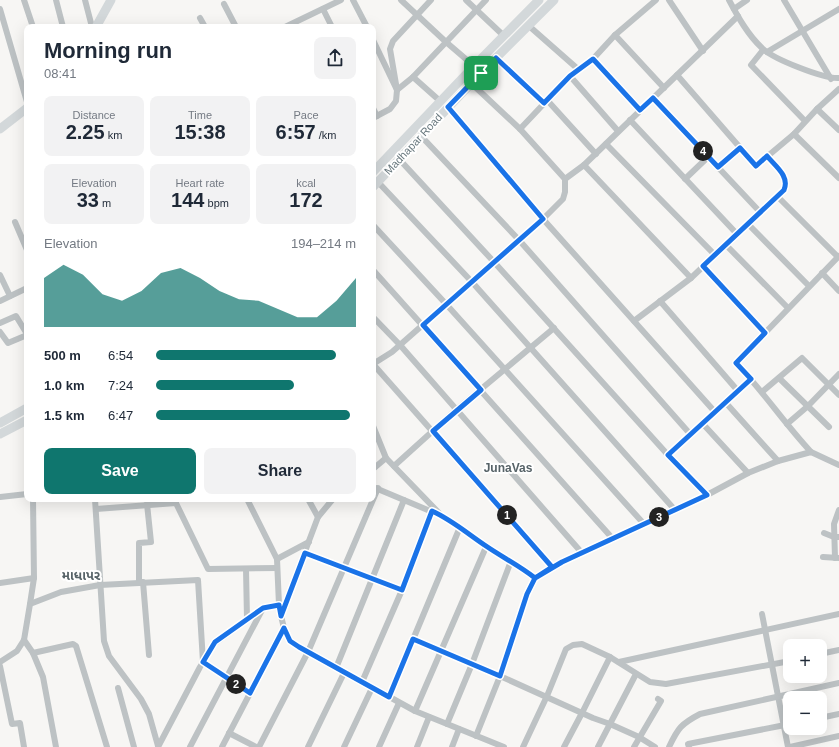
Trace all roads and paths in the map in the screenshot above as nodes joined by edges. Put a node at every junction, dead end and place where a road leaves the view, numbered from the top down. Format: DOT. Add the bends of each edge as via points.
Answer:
graph roads {
  1 [pos="24,0"];
  2 [pos="56,0"];
  3 [pos="84,0"];
  4 [pos="111,0"];
  5 [pos="341,0"];
  6 [pos="354,0"];
  7 [pos="401,0"];
  8 [pos="431,0"];
  9 [pos="466,0"];
  10 [pos="486,0"];
  11 [pos="554,0"];
  12 [pos="656,0"];
  13 [pos="669,0"];
  14 [pos="729,0"];
  15 [pos="747,0"];
  16 [pos="784,0"];
  17 [pos="535,2"];
  18 [pos="224,4"];
  19 [pos="0,9"];
  20 [pos="323,9"];
  21 [pos="734,9"];
  22 [pos="839,9"];
  23 [pos="476,10"];
  24 [pos="417,16"];
  25 [pos="738,16"];
  26 [pos="200,18"];
  27 [pos="299,20"];
  28 [pos="32,24"];
  29 [pos="62,24"];
  30 [pos="91,24"];
  31 [pos="98,24"];
  32 [pos="203,24"];
  33 [pos="234,24"];
  34 [pos="291,24"];
  35 [pos="301,24"];
  36 [pos="330,24"];
  37 [pos="366,24"];
  38 [pos="529,26"];
  39 [pos="802,30"];
  40 [pos="615,35"];
  41 [pos="504,36"];
  42 [pos="446,42"];
  43 [pos="376,46"];
  44 [pos="703,51"];
  45 [pos="765,51"];
  46 [pos="496,58"];
  47 [pos="593,59"];
  48 [pos="474,66"];
  49 [pos="579,70"];
  50 [pos="677,75"];
  51 [pos="570,76"];
  52 [pos="412,77"];
  53 [pos="839,78"];
  54 [pos="831,79"];
  55 [pos="471,84"];
  56 [pos="664,88"];
  57 [pos="398,90"];
  58 [pos="838,93"];
  59 [pos="653,98"];
  60 [pos="440,101"];
  61 [pos="546,101"];
  62 [pos="24,102"];
  63 [pos="448,107"];
  64 [pos="818,108"];
  65 [pos="640,110"];
  66 [pos="24,111"];
  67 [pos="376,116"];
  68 [pos="630,120"];
  69 [pos="805,122"];
  70 [pos="1,127"];
  71 [pos="520,129"];
  72 [pos="839,130"];
  73 [pos="618,131"];
  74 [pos="794,134"];
  75 [pos="421,136"];
  76 [pos="606,144"];
  77 [pos="740,148"];
  78 [pos="596,154"];
  79 [pos="767,156"];
  80 [pos="708,157"];
  81 [pos="399,159"];
  82 [pos="584,165"];
  83 [pos="718,167"];
  84 [pos="376,169"];
  85 [pos="839,178"];
  86 [pos="565,179"];
  87 [pos="685,179"];
  88 [pos="376,183"];
  89 [pos="376,185"];
  90 [pos="777,196"];
  91 [pos="760,212"];
  92 [pos="543,219"];
  93 [pos="15,222"];
  94 [pos="748,224"];
  95 [pos="376,228"];
  96 [pos="737,234"];
  97 [pos="520,240"];
  98 [pos="24,243"];
  99 [pos="726,245"];
  100 [pos="715,255"];
  101 [pos="838,257"];
  102 [pos="494,262"];
  103 [pos="703,266"];
  104 [pos="376,273"];
  105 [pos="822,273"];
  106 [pos="0,275"];
  107 [pos="691,278"];
  108 [pos="472,282"];
  109 [pos="810,286"];
  110 [pos="24,289"];
  111 [pos="839,291"];
  112 [pos="10,296"];
  113 [pos="0,300"];
  114 [pos="660,301"];
  115 [pos="446,304"];
  116 [pos="788,308"];
  117 [pos="376,320"];
  118 [pos="634,321"];
  119 [pos="0,323"];
  120 [pos="423,325"];
  121 [pos="554,328"];
  122 [pos="24,329"];
  123 [pos="0,333"];
  124 [pos="765,333"];
  125 [pos="24,335"];
  126 [pos="400,346"];
  127 [pos="531,348"];
  128 [pos="376,362"];
  129 [pos="376,367"];
  130 [pos="505,370"];
  131 [pos="839,374"];
  132 [pos="779,378"];
  133 [pos="751,379"];
  134 [pos="829,385"];
  135 [pos="481,390"];
  136 [pos="738,391"];
  137 [pos="762,392"];
  138 [pos="839,395"];
  139 [pos="726,403"];
  140 [pos="808,406"];
  141 [pos="24,410"];
  142 [pos="456,410"];
  143 [pos="715,412"];
  144 [pos="24,421"];
  145 [pos="703,424"];
  146 [pos="787,424"];
  147 [pos="829,427"];
  148 [pos="1,429"];
  149 [pos="433,431"];
  150 [pos="376,433"];
  151 [pos="691,435"];
  152 [pos="810,452"];
  153 [pos="668,455"];
  154 [pos="386,458"];
  155 [pos="778,461"];
  156 [pos="839,465"];
  157 [pos="376,466"];
  158 [pos="394,466"];
  159 [pos="748,472"];
  160 [pos="376,487"];
  161 [pos="24,494"];
  162 [pos="707,495"];
  163 [pos="0,497"];
  164 [pos="404,500"];
  165 [pos="33,502"];
  166 [pos="95,502"];
  167 [pos="166,502"];
  168 [pos="175,502"];
  169 [pos="248,502"];
  170 [pos="310,502"];
  171 [pos="330,502"];
  172 [pos="369,502"];
  173 [pos="147,504"];
  174 [pos="96,508"];
  175 [pos="675,510"];
  176 [pos="839,510"];
  177 [pos="432,511"];
  178 [pos="318,516"];
  179 [pos="442,516"];
  180 [pos="644,524"];
  181 [pos="460,527"];
  182 [pos="824,533"];
  183 [pos="837,537"];
  184 [pos="612,539"];
  185 [pos="309,542"];
  186 [pos="486,547"];
  187 [pos="305,553"];
  188 [pos="582,553"];
  189 [pos="823,557"];
  190 [pos="837,558"];
  191 [pos="277,559"];
  192 [pos="511,561"];
  193 [pos="552,567"];
  194 [pos="277,568"];
  195 [pos="246,569"];
  196 [pos="343,569"];
  197 [pos="34,578"];
  198 [pos="535,578"];
  199 [pos="372,579"];
  200 [pos="141,582"];
  201 [pos="0,584"];
  202 [pos="100,585"];
  203 [pos="402,590"];
  204 [pos="30,604"];
  205 [pos="279,605"];
  206 [pos="263,608"];
  207 [pos="762,614"];
  208 [pos="839,614"];
  209 [pos="281,616"];
  210 [pos="247,619"];
  211 [pos="284,628"];
  212 [pos="765,629"];
  213 [pos="413,639"];
  214 [pos="24,640"];
  215 [pos="839,650"];
  216 [pos="440,651"];
  217 [pos="308,652"];
  218 [pos="33,653"];
  219 [pos="827,653"];
  220 [pos="149,656"];
  221 [pos="610,657"];
  222 [pos="0,662"];
  223 [pos="203,662"];
  224 [pos="619,662"];
  225 [pos="783,662"];
  226 [pos="472,664"];
  227 [pos="772,664"];
  228 [pos="0,666"];
  229 [pos="336,668"];
  230 [pos="344,673"];
  231 [pos="636,674"];
  232 [pos="500,676"];
  233 [pos="227,677"];
  234 [pos="362,682"];
  235 [pos="839,683"];
  236 [pos="118,688"];
  237 [pos="372,688"];
  238 [pos="250,693"];
  239 [pos="547,696"];
  240 [pos="389,697"];
  241 [pos="778,697"];
  242 [pos="658,699"];
  243 [pos="399,703"];
  244 [pos="415,711"];
  245 [pos="582,713"];
  246 [pos="783,713"];
  247 [pos="839,714"];
  248 [pos="429,717"];
  249 [pos="827,717"];
  250 [pos="447,724"];
  251 [pos="610,724"];
  252 [pos="783,726"];
  253 [pos="459,729"];
  254 [pos="229,733"];
  255 [pos="788,735"];
  256 [pos="476,736"];
  257 [pos="839,736"];
  258 [pos="639,737"];
  259 [pos="487,744"];
  260 [pos="24,747"];
  261 [pos="56,747"];
  262 [pos="107,747"];
  263 [pos="134,747"];
  264 [pos="158,747"];
  265 [pos="190,747"];
  266 [pos="222,747"];
  267 [pos="256,747"];
  268 [pos="259,747"];
  269 [pos="308,747"];
  270 [pos="344,747"];
  271 [pos="379,747"];
  272 [pos="418,747"];
  273 [pos="452,747"];
  274 [pos="504,747"];
  275 [pos="522,747"];
  276 [pos="564,747"];
  277 [pos="598,747"];
  278 [pos="634,747"];
  279 [pos="655,747"];
  280 [pos="669,747"];
  281 [pos="689,747"];
  282 [pos="789,747"];
  1 -- 28 [label="street"];
  2 -- 29 [label="street"];
  3 -- 30 [label="street"];
  4 -- 31 [label="main road"];
  5 -- 20 [label="street"];
  6 -- 37 [label="street"];
  7 -- 24 [label="street"];
  8 -- 24 [label="street"];
  9 -- 23 [label="street"];
  10 -- 23 [label="street"];
  11 -- 38 [label="main road, Madhapar Road"];
  12 -- 40 [label="street"];
  13 -- 44 [label="street"];
  14 -- 21 [label="street"];
  15 -- 21 [label="street"];
  16 -- 39 [label="street"];
  17 -- 41 [label="main road, Madhapar Road"];
  18 -- 33 [label="street"];
  19 -- 62 [label="street"];
  20 -- 27 [label="street"];
  20 -- 36 [label="street"];
  21 -- 25 [label="street"];
  22 -- 39 [label="street"];
  23 -- 41 [label="street"];
  23 -- 42 [label="street"];
  24 -- 42 [label="street"];
  24 -- 57 [label="street" via="393,41 390,49"];
  25 -- 44 [label="street"];
  25 -- 45 [label="street"];
  26 -- 32 [label="street"];
  27 -- 34 [label="street"];
  27 -- 35 [label="street"];
  38 -- 46 [label="main road, Madhapar Road"];
  38 -- 49 [label="street"];
  39 -- 45 [label="street"];
  39 -- 54 [label="street"];
  40 -- 47 [label="street"];
  40 -- 56 [label="street"];
  41 -- 48 [label="main road, Madhapar Road"];
  42 -- 48 [label="street"];
  42 -- 52 [label="street"];
  43 -- 57 [label="street"];
  44 -- 50 [label="street"];
  45 -- 54 [label="street" via="794,66"];
  45 -- 69 [label="street" via="751,65"];
  46 -- 55 [label="main road, Madhapar Road"];
  46 -- 61 [label="street"];
  47 -- 49 [label="street"];
  47 -- 65 [label="street"];
  48 -- 60 [label="main road, Madhapar Road"];
  49 -- 51 [label="street"];
  50 -- 56 [label="street"];
  50 -- 77 [label="street"];
  51 -- 61 [label="street"];
  51 -- 73 [label="street"];
  52 -- 57 [label="street"];
  52 -- 60 [label="street"];
  53 -- 54 [label="street"];
  55 -- 63 [label="main road, Madhapar Road"];
  55 -- 71 [label="street"];
  56 -- 59 [label="street"];
  57 -- 67 [label="street" via="396,101 390,109"];
  58 -- 64 [label="street"];
  59 -- 65 [label="street"];
  59 -- 80 [label="street"];
  60 -- 84 [label="main road, Madhapar Road"];
  61 -- 71 [label="street"];
  61 -- 78 [label="street"];
  63 -- 75 [label="main road, Madhapar Road"];
  63 -- 92 [label="street"];
  64 -- 69 [label="street"];
  64 -- 72 [label="street"];
  65 -- 68 [label="street"];
  66 -- 70 [label="main road"];
  68 -- 73 [label="street"];
  68 -- 87 [label="street"];
  69 -- 74 [label="street"];
  71 -- 86 [label="street"];
  73 -- 76 [label="street"];
  74 -- 79 [label="street"];
  74 -- 85 [label="street"];
  75 -- 81 [label="main road, Madhapar Road"];
  75 -- 97 [label="street"];
  76 -- 78 [label="street"];
  76 -- 100 [label="street"];
  77 -- 79 [label="street" via="756,166"];
  77 -- 83 [label="street"];
  78 -- 82 [label="street"];
  79 -- 90 [label="street" via="785,177 786,186"];
  80 -- 83 [label="street"];
  80 -- 87 [label="street"];
  81 -- 88 [label="main road, Madhapar Road"];
  81 -- 102 [label="street"];
  82 -- 86 [label="street"];
  82 -- 107 [label="street"];
  83 -- 91 [label="street"];
  86 -- 92 [label="street" via="563,199"];
  87 -- 96 [label="street"];
  89 -- 108 [label="street"];
  90 -- 91 [label="street"];
  90 -- 101 [label="street"];
  91 -- 94 [label="street"];
  92 -- 97 [label="street"];
  92 -- 118 [label="street"];
  93 -- 98 [label="street"];
  94 -- 96 [label="street"];
  94 -- 109 [label="street"];
  95 -- 115 [label="street"];
  96 -- 99 [label="street"];
  97 -- 102 [label="street"];
  97 -- 151 [label="street"];
  99 -- 100 [label="street"];
  99 -- 116 [label="street"];
  100 -- 103 [label="street"];
  101 -- 105 [label="street"];
  102 -- 108 [label="street"];
  102 -- 121 [label="street"];
  103 -- 107 [label="street"];
  103 -- 124 [label="street"];
  104 -- 120 [label="street"];
  105 -- 109 [label="street"];
  105 -- 111 [label="street"];
  106 -- 112 [label="street"];
  107 -- 114 [label="street"];
  108 -- 115 [label="street"];
  108 -- 127 [label="street"];
  109 -- 116 [label="street"];
  110 -- 112 [label="street"];
  112 -- 113 [label="street"];
  114 -- 118 [label="street"];
  114 -- 136 [label="street"];
  115 -- 120 [label="street"];
  115 -- 130 [label="street"];
  116 -- 124 [label="street"];
  117 -- 126 [label="street"];
  118 -- 143 [label="street"];
  119 -- 122 [label="street" via="16,316"];
  120 -- 126 [label="street"];
  120 -- 135 [label="street"];
  121 -- 127 [label="street"];
  121 -- 153 [label="street"];
  123 -- 125 [label="street" via="8,343"];
  124 -- 133 [label="street" via="736,363"];
  126 -- 128 [label="street"];
  126 -- 142 [label="street"];
  127 -- 130 [label="street"];
  127 -- 175 [label="street"];
  129 -- 149 [label="street"];
  130 -- 135 [label="street"];
  130 -- 180 [label="street"];
  131 -- 134 [label="street"];
  132 -- 134 [label="street" via="802,358"];
  132 -- 137 [label="street"];
  132 -- 140 [label="street"];
  133 -- 136 [label="street"];
  133 -- 137 [label="street"];
  134 -- 138 [label="street"];
  134 -- 140 [label="street"];
  135 -- 142 [label="street"];
  135 -- 184 [label="street"];
  136 -- 139 [label="street"];
  137 -- 146 [label="street"];
  139 -- 143 [label="street"];
  139 -- 155 [label="street"];
  140 -- 146 [label="street"];
  140 -- 147 [label="street"];
  141 -- 148 [label="main road"];
  142 -- 149 [label="street"];
  142 -- 188 [label="street"];
  143 -- 145 [label="street"];
  144 -- 148 [label="main road"];
  145 -- 151 [label="street"];
  145 -- 159 [label="street"];
  146 -- 152 [label="street"];
  149 -- 158 [label="street"];
  149 -- 193 [label="street"];
  150 -- 154 [label="street"];
  151 -- 153 [label="street"];
  152 -- 155 [label="street"];
  152 -- 156 [label="street"];
  153 -- 162 [label="street"];
  154 -- 157 [label="street"];
  154 -- 158 [label="street"];
  155 -- 159 [label="street"];
  158 -- 179 [label="street"];
  159 -- 162 [label="street"];
  160 -- 164 [label="street"];
  161 -- 163 [label="street"];
  162 -- 175 [label="street"];
  164 -- 177 [label="street"];
  164 -- 199 [label="street"];
  165 -- 197 [label="street"];
  166 -- 174 [label="street"];
  167 -- 173 [label="street"];
  168 -- 195 [label="street" via="208,569"];
  169 -- 191 [label="street"];
  170 -- 178 [label="street"];
  171 -- 178 [label="street"];
  172 -- 196 [label="street"];
  173 -- 174 [label="street"];
  173 -- 200 [label="street" via="150,542 139,543"];
  174 -- 202 [label="street"];
  175 -- 180 [label="street"];
  176 -- 183 [label="street" via="834,524"];
  177 -- 179 [label="street"];
  177 -- 203 [label="street"];
  178 -- 185 [label="street"];
  179 -- 181 [label="street"];
  180 -- 184 [label="street"];
  181 -- 186 [label="street"];
  181 -- 213 [label="street"];
  182 -- 183 [label="street"];
  183 -- 190 [label="street"];
  184 -- 188 [label="street"];
  185 -- 187 [label="street"];
  185 -- 191 [label="street"];
  186 -- 192 [label="street"];
  186 -- 216 [label="street"];
  187 -- 196 [label="street"];
  187 -- 209 [label="street"];
  188 -- 193 [label="street"];
  189 -- 190 [label="street"];
  191 -- 194 [label="street"];
  192 -- 198 [label="street"];
  192 -- 226 [label="street"];
  193 -- 198 [label="street"];
  194 -- 195 [label="street"];
  194 -- 205 [label="street"];
  195 -- 210 [label="street"];
  196 -- 199 [label="street"];
  196 -- 217 [label="street"];
  197 -- 201 [label="street"];
  197 -- 204 [label="street"];
  198 -- 232 [label="street" via="527,594"];
  199 -- 203 [label="street"];
  199 -- 229 [label="street"];
  200 -- 202 [label="street"];
  200 -- 220 [label="street"];
  200 -- 223 [label="street" via="198,580"];
  202 -- 204 [label="street" via="61,592"];
  202 -- 264 [label="street" via="104,640 109,656 141,699 149,714"];
  203 -- 234 [label="street"];
  204 -- 214 [label="street"];
  205 -- 206 [label="street"];
  205 -- 209 [label="street"];
  206 -- 210 [label="street"];
  206 -- 233 [label="street"];
  207 -- 212 [label="street"];
  208 -- 212 [label="street"];
  209 -- 211 [label="street"];
  210 -- 223 [label="street" via="215,642"];
  211 -- 217 [label="street" via="290,641"];
  211 -- 238 [label="street"];
  212 -- 224 [label="street"];
  212 -- 227 [label="street"];
  213 -- 216 [label="street"];
  213 -- 240 [label="street"];
  214 -- 218 [label="street"];
  214 -- 222 [label="street" via="17,651"];
  215 -- 219 [label="street"];
  216 -- 226 [label="street"];
  216 -- 244 [label="street"];
  217 -- 229 [label="street"];
  217 -- 268 [label="street"];
  218 -- 261 [label="street" via="43,676"];
  218 -- 262 [label="street" via="72,644 76,646"];
  221 -- 224 [label="street"];
  221 -- 239 [label="street" via="582,644 566,649"];
  221 -- 245 [label="street"];
  223 -- 233 [label="street"];
  223 -- 264 [label="street"];
  224 -- 231 [label="street"];
  225 -- 227 [label="street"];
  226 -- 232 [label="street"];
  226 -- 250 [label="street"];
  227 -- 231 [label="street" via="666,684 650,682"];
  227 -- 241 [label="street"];
  228 -- 260 [label="street" via="12,724 20,723"];
  229 -- 230 [label="street"];
  230 -- 234 [label="street"];
  230 -- 269 [label="street"];
  231 -- 251 [label="street"];
  232 -- 239 [label="street"];
  232 -- 256 [label="street"];
  233 -- 238 [label="street"];
  233 -- 265 [label="street"];
  234 -- 237 [label="street"];
  235 -- 241 [label="street"];
  236 -- 263 [label="street"];
  237 -- 240 [label="street"];
  237 -- 270 [label="street"];
  238 -- 254 [label="street"];
  239 -- 245 [label="street"];
  239 -- 275 [label="street"];
  240 -- 243 [label="street"];
  241 -- 246 [label="street"];
  241 -- 280 [label="street" via="700,714 677,731"];
  242 -- 258 [label="street" via="661,701"];
  243 -- 244 [label="street"];
  243 -- 271 [label="street"];
  244 -- 248 [label="street"];
  245 -- 251 [label="street"];
  245 -- 276 [label="street"];
  247 -- 249 [label="street"];
  248 -- 250 [label="street"];
  248 -- 272 [label="street"];
  250 -- 253 [label="street"];
  251 -- 258 [label="street"];
  251 -- 277 [label="street"];
  252 -- 281 [label="street" via="688,744"];
  253 -- 256 [label="street"];
  253 -- 273 [label="street"];
  254 -- 266 [label="street"];
  254 -- 267 [label="street"];
  255 -- 282 [label="street"];
  256 -- 259 [label="street"];
  257 -- 282 [label="street"];
  258 -- 278 [label="street"];
  258 -- 279 [label="street"];
  259 -- 274 [label="street"];
}
